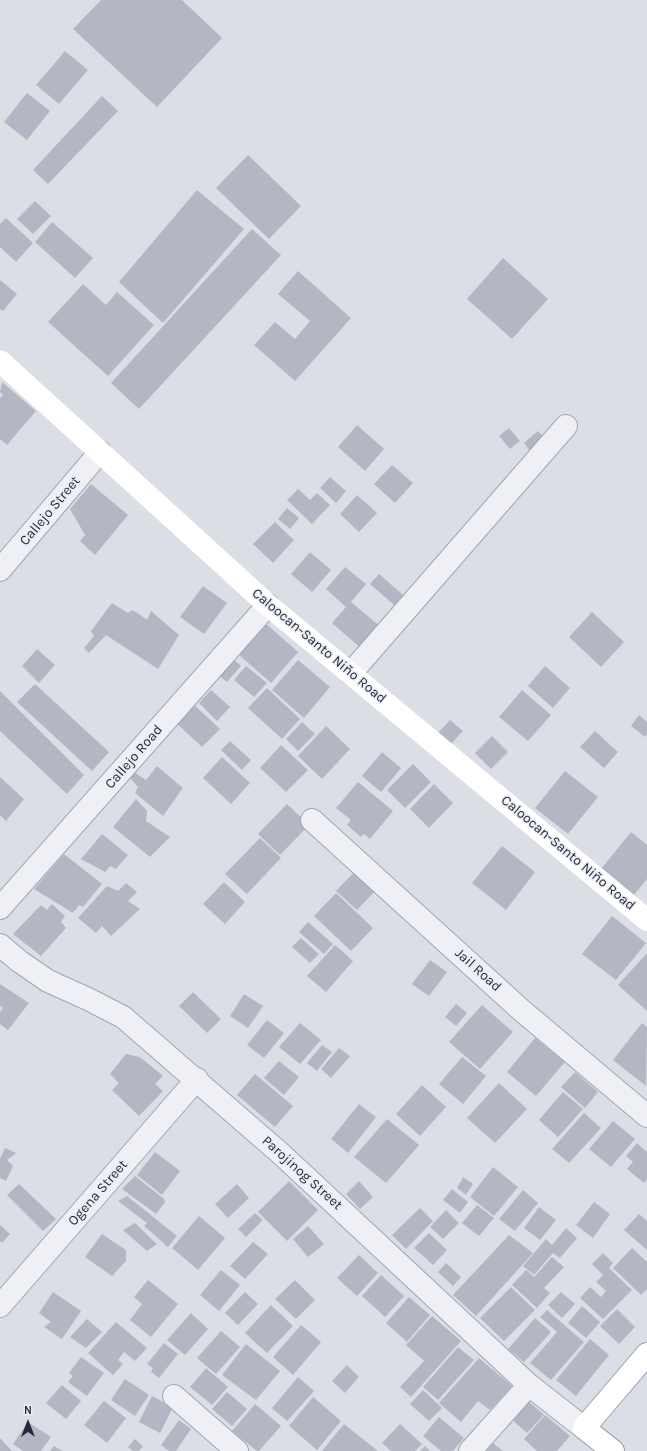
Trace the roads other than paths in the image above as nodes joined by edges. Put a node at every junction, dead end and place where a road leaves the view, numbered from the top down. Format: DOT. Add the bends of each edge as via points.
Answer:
graph roads {
  1 [pos="0,362"];
  2 [pos="566,426"];
  3 [pos="100,452"];
  4 [pos="0,570"];
  5 [pos="268,605"];
  6 [pos="351,673"];
  7 [pos="312,820"];
  8 [pos="0,908"];
  9 [pos="647,920"];
  10 [pos="0,945"];
  11 [pos="197,1080"];
  12 [pos="647,1116"];
  13 [pos="0,1306"];
  14 [pos="647,1354"];
  15 [pos="529,1385"];
  16 [pos="174,1396"];
  17 [pos="584,1428"];
  18 [pos="237,1451"];
  19 [pos="470,1451"];
  20 [pos="613,1451"];
  1 -- 3 [label="street, Caloocan-Santo Niño Road"];
  2 -- 6 [label="street"];
  3 -- 4 [label="street, Callejo Street"];
  3 -- 5 [label="street, Caloocan-Santo Niño Road"];
  5 -- 6 [label="street, Caloocan-Santo Niño Road"];
  5 -- 8 [label="street, Callejo Road"];
  6 -- 9 [label="street, Caloocan-Santo Niño Road"];
  7 -- 12 [label="street, Jail Road" via="520,1009"];
  10 -- 11 [label="street, Parojinog Street" via="48,981 123,1018"];
  11 -- 13 [label="street, Ogena Street"];
  11 -- 15 [label="street, Parojinog Street" via="384,1248"];
  14 -- 17 [label="street"];
  15 -- 17 [label="street, Parojinog Street"];
  15 -- 19 [label="street"];
  16 -- 18 [label="street"];
  17 -- 20 [label="street"];
}
